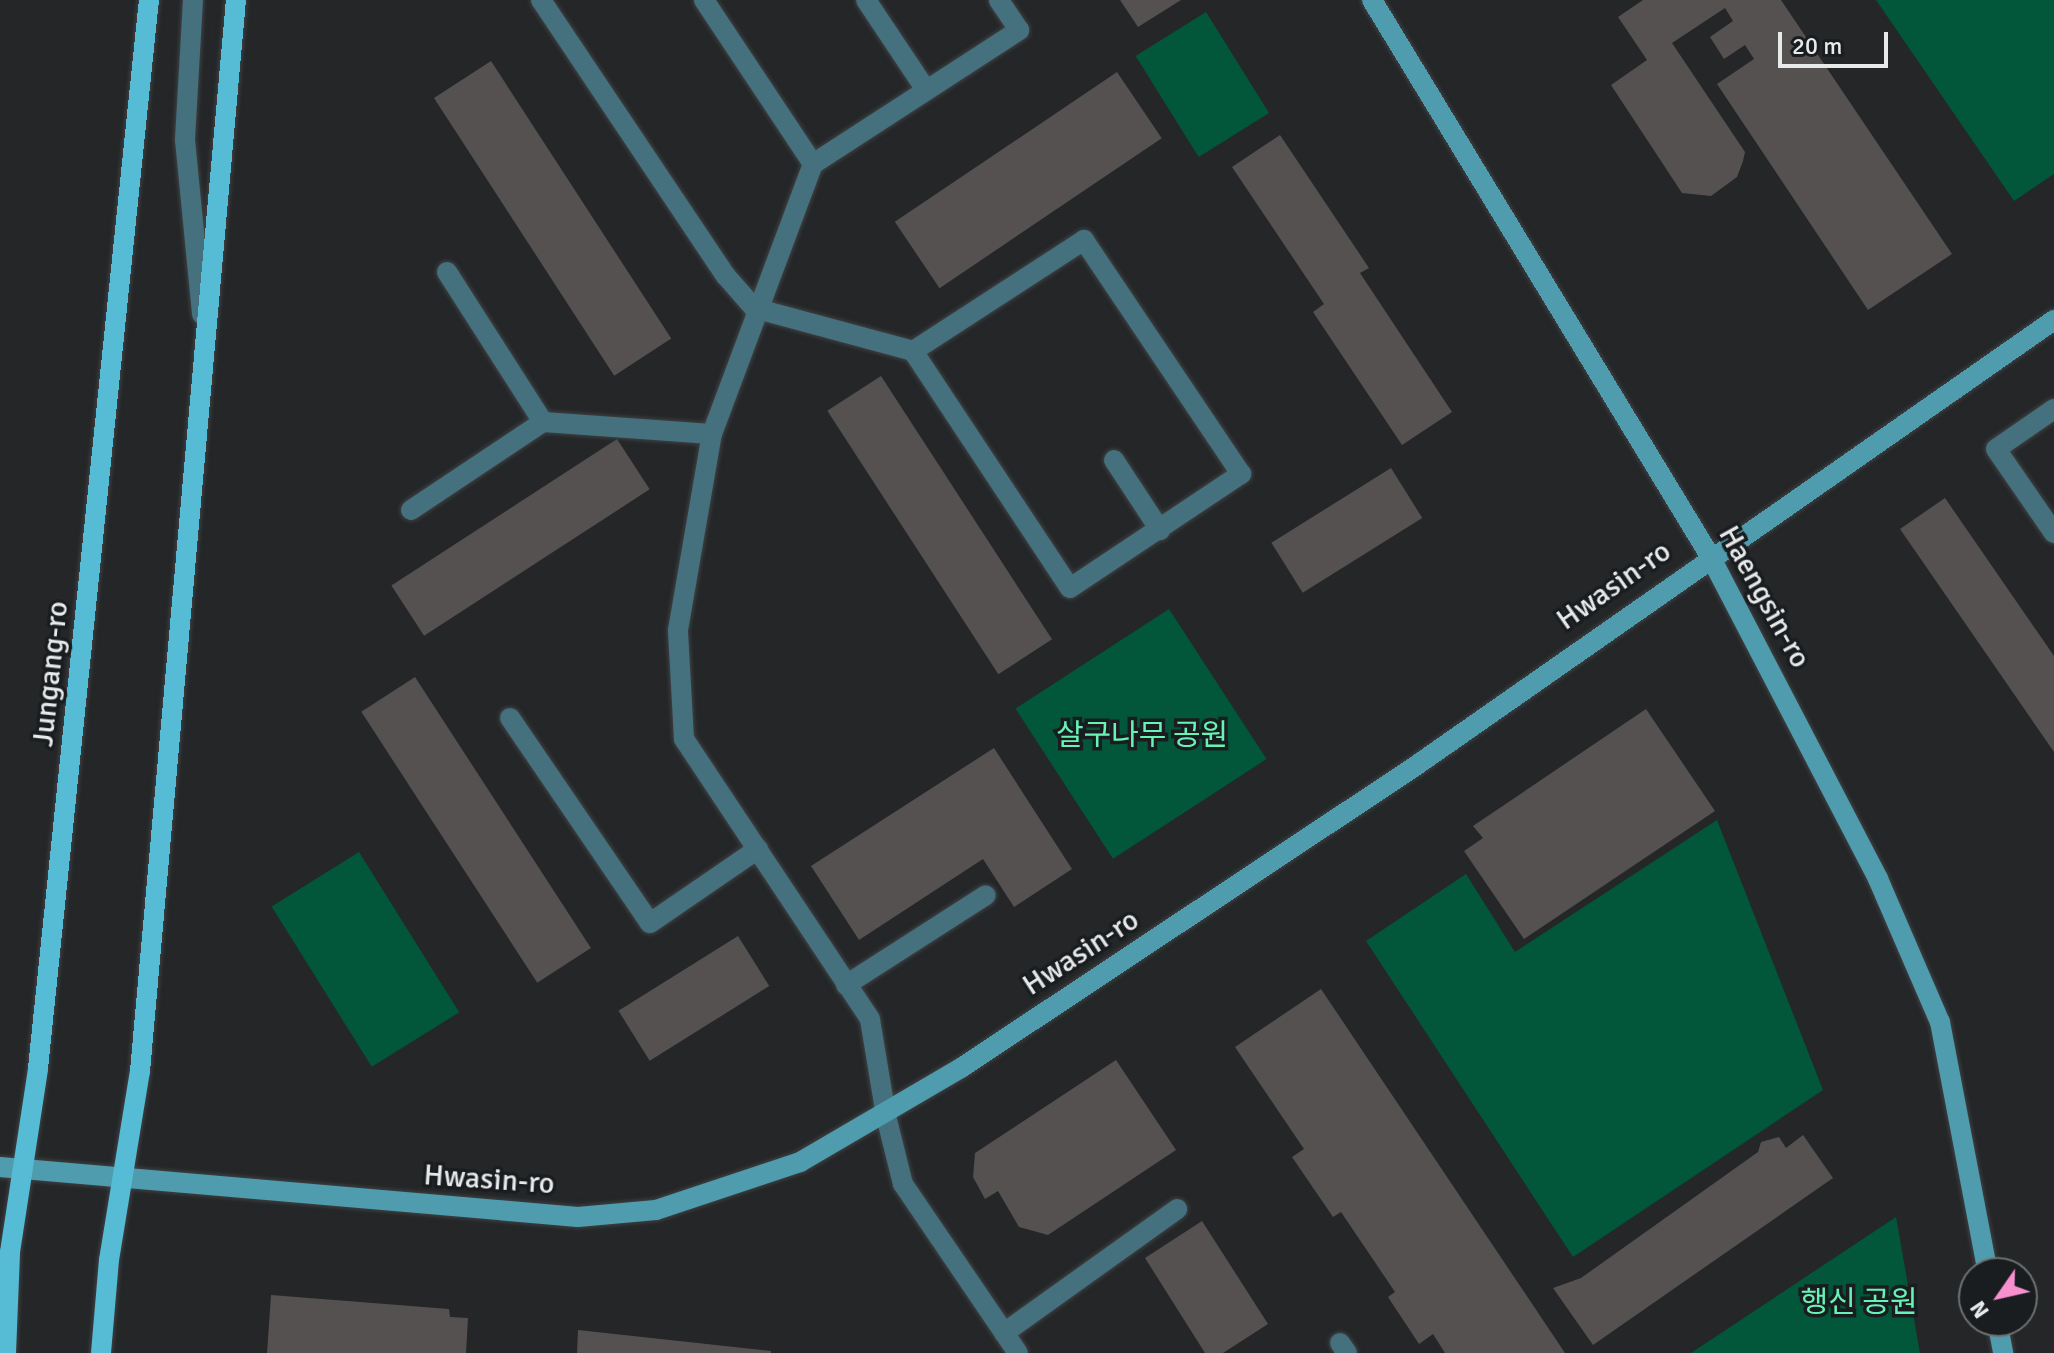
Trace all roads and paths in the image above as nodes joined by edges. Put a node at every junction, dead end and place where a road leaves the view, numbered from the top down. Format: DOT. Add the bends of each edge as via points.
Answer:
graph roads {
  1 [pos="149,0"];
  2 [pos="193,0"];
  3 [pos="236,0"];
  4 [pos="541,0"];
  5 [pos="704,0"];
  6 [pos="866,0"];
  7 [pos="999,0"];
  8 [pos="1372,0"];
  9 [pos="926,90"];
  10 [pos="813,164"];
  11 [pos="447,272"];
  12 [pos="754,308"];
  13 [pos="2054,320"];
  14 [pos="205,342"];
  15 [pos="913,351"];
  16 [pos="2054,409"];
  17 [pos="543,422"];
  18 [pos="712,434"];
  19 [pos="1114,460"];
  20 [pos="411,510"];
  21 [pos="1160,530"];
  22 [pos="2054,533"];
  23 [pos="1710,556"];
  24 [pos="510,718"];
  25 [pos="758,849"];
  26 [pos="986,895"];
  27 [pos="846,985"];
  28 [pos="886,1116"];
  29 [pos="0,1167"];
  30 [pos="23,1171"];
  31 [pos="123,1176"];
  32 [pos="1177,1209"];
  33 [pos="1985,1257"];
  34 [pos="1004,1333"];
  35 [pos="6,1353"];
  36 [pos="101,1353"];
  37 [pos="1018,1353"];
  1 -- 30 [label="main road, Jungang-ro"];
  2 -- 14 [label="street" via="185,140"];
  3 -- 14 [label="main road"];
  4 -- 12 [label="street" via="726,276"];
  5 -- 10 [label="street"];
  6 -- 9 [label="street"];
  7 -- 9 [label="street" via="1019,30"];
  8 -- 23 [label="main road, Haengsin-ro"];
  9 -- 10 [label="street"];
  10 -- 12 [label="street"];
  11 -- 17 [label="street"];
  12 -- 15 [label="street"];
  12 -- 18 [label="street"];
  13 -- 23 [label="main road, Hwasin-ro"];
  14 -- 31 [label="main road" via="140,1071"];
  15 -- 21 [label="street" via="1070,588"];
  15 -- 21 [label="street" via="1084,240 1241,474"];
  16 -- 22 [label="street" via="1996,449"];
  17 -- 18 [label="street"];
  17 -- 20 [label="street"];
  18 -- 25 [label="street" via="678,630 684,739"];
  19 -- 21 [label="street"];
  23 -- 28 [label="main road, Hwasin-ro" via="1414,767"];
  23 -- 33 [label="main road, Haengsin-ro" via="1878,879 1940,1022"];
  24 -- 25 [label="street" via="650,923"];
  25 -- 27 [label="street"];
  26 -- 27 [label="street"];
  27 -- 28 [label="street" via="870,1019"];
  28 -- 31 [label="main road, Hwasin-ro" via="800,1162 735,1188 656,1210 578,1217"];
  28 -- 34 [label="street" via="903,1184"];
  29 -- 30 [label="main road, Hwasin-ro"];
  30 -- 31 [label="main road, Hwasin-ro"];
  30 -- 35 [label="main road, Jungang-ro" via="10,1252"];
  31 -- 36 [label="main road"];
  32 -- 34 [label="street"];
  34 -- 37 [label="street"];
}
